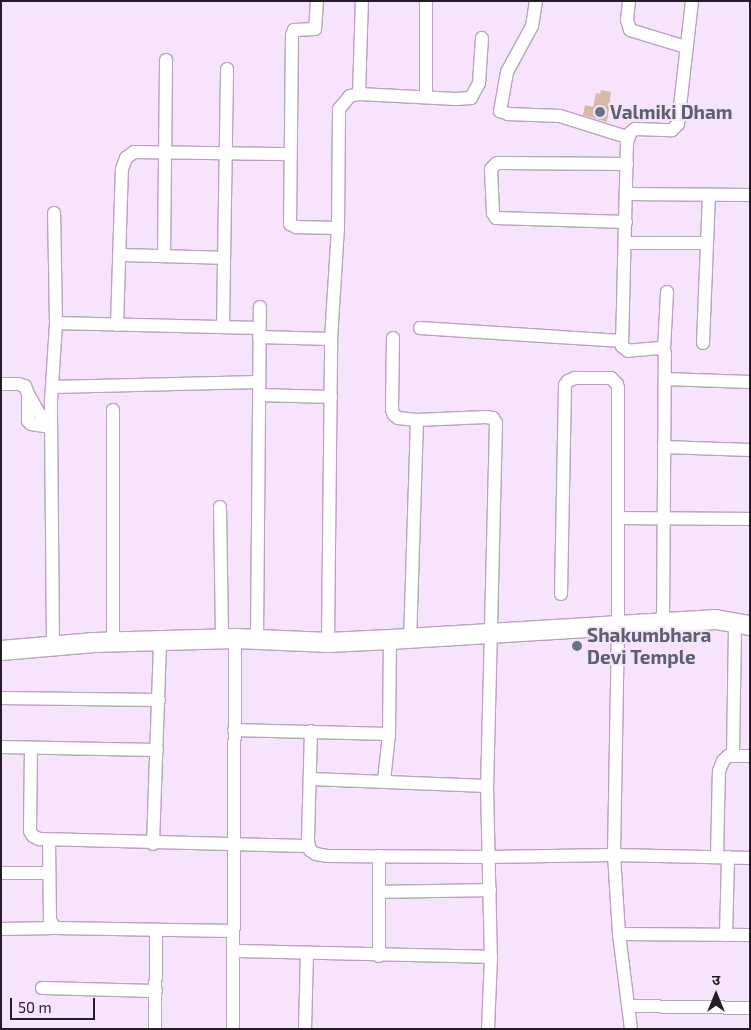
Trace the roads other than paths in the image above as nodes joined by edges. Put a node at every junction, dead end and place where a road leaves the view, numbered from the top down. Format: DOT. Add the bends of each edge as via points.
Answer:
graph roads {
  1 [pos="317,1"];
  2 [pos="362,1"];
  3 [pos="426,1"];
  4 [pos="536,1"];
  5 [pos="629,1"];
  6 [pos="692,1"];
  7 [pos="482,38"];
  8 [pos="686,47"];
  9 [pos="166,60"];
  10 [pos="227,69"];
  11 [pos="359,94"];
  12 [pos="426,97"];
  13 [pos="628,137"];
  14 [pos="166,152"];
  15 [pos="226,154"];
  16 [pos="290,154"];
  17 [pos="627,164"];
  18 [pos="626,194"];
  19 [pos="708,195"];
  20 [pos="750,195"];
  21 [pos="54,213"];
  22 [pos="626,222"];
  23 [pos="338,228"];
  24 [pos="626,243"];
  25 [pos="707,243"];
  26 [pos="119,255"];
  27 [pos="164,256"];
  28 [pos="224,258"];
  29 [pos="667,292"];
  30 [pos="260,307"];
  31 [pos="56,323"];
  32 [pos="117,325"];
  33 [pos="223,327"];
  34 [pos="420,328"];
  35 [pos="260,332"];
  36 [pos="393,338"];
  37 [pos="331,339"];
  38 [pos="622,342"];
  39 [pos="703,343"];
  40 [pos="664,350"];
  41 [pos="665,379"];
  42 [pos="259,382"];
  43 [pos="750,382"];
  44 [pos="1,384"];
  45 [pos="52,390"];
  46 [pos="259,395"];
  47 [pos="331,397"];
  48 [pos="31,399"];
  49 [pos="113,410"];
  50 [pos="418,420"];
  51 [pos="49,427"];
  52 [pos="664,447"];
  53 [pos="750,450"];
  54 [pos="220,507"];
  55 [pos="662,517"];
  56 [pos="618,518"];
  57 [pos="750,519"];
  58 [pos="561,594"];
  59 [pos="663,623"];
  60 [pos="742,623"];
  61 [pos="618,626"];
  62 [pos="490,632"];
  63 [pos="410,637"];
  64 [pos="228,638"];
  65 [pos="257,639"];
  66 [pos="390,639"];
  67 [pos="160,640"];
  68 [pos="113,641"];
  69 [pos="328,642"];
  70 [pos="53,645"];
  71 [pos="1,650"];
  72 [pos="1,698"];
  73 [pos="159,700"];
  74 [pos="234,730"];
  75 [pos="311,730"];
  76 [pos="389,734"];
  77 [pos="1,747"];
  78 [pos="31,748"];
  79 [pos="157,750"];
  80 [pos="733,755"];
  81 [pos="750,756"];
  82 [pos="311,779"];
  83 [pos="384,781"];
  84 [pos="487,786"];
  85 [pos="49,840"];
  86 [pos="153,844"];
  87 [pos="234,844"];
  88 [pos="308,846"];
  89 [pos="614,855"];
  90 [pos="379,856"];
  91 [pos="488,857"];
  92 [pos="722,857"];
  93 [pos="750,858"];
  94 [pos="1,873"];
  95 [pos="49,873"];
  96 [pos="490,890"];
  97 [pos="379,892"];
  98 [pos="55,928"];
  99 [pos="1,929"];
  100 [pos="156,930"];
  101 [pos="232,931"];
  102 [pos="618,934"];
  103 [pos="726,934"];
  104 [pos="750,935"];
  105 [pos="233,951"];
  106 [pos="306,953"];
  107 [pos="379,956"];
  108 [pos="491,957"];
  109 [pos="42,988"];
  110 [pos="156,991"];
  111 [pos="628,1006"];
  112 [pos="750,1008"];
  113 [pos="156,1029"];
  114 [pos="233,1029"];
  115 [pos="305,1029"];
  116 [pos="488,1029"];
  117 [pos="631,1029"];
  1 -- 16 [label="street" via="315,29 294,30 292,35"];
  2 -- 11 [label="street"];
  3 -- 12 [label="street"];
  4 -- 13 [label="street" via="532,26 508,72 500,111 560,116"];
  5 -- 8 [label="street" via="627,20 630,30"];
  6 -- 8 [label="street"];
  7 -- 12 [label="street" via="479,83 471,98"];
  8 -- 13 [label="street" via="678,124 672,130 635,129"];
  9 -- 14 [label="street"];
  10 -- 15 [label="street"];
  11 -- 12 [label="street"];
  11 -- 23 [label="street" via="344,102 337,118"];
  13 -- 17 [label="street"];
  14 -- 15 [label="street"];
  14 -- 26 [label="street" via="134,152 123,163"];
  14 -- 27 [label="street"];
  15 -- 16 [label="street"];
  15 -- 28 [label="street"];
  16 -- 23 [label="street" via="290,224 296,228"];
  17 -- 18 [label="street"];
  17 -- 22 [label="street" via="497,163 491,170 496,218"];
  18 -- 19 [label="street"];
  18 -- 22 [label="street"];
  19 -- 20 [label="street"];
  19 -- 25 [label="street"];
  21 -- 31 [label="street"];
  22 -- 24 [label="street"];
  23 -- 37 [label="street"];
  24 -- 25 [label="street"];
  24 -- 38 [label="street"];
  25 -- 39 [label="street"];
  26 -- 27 [label="street"];
  26 -- 32 [label="street"];
  27 -- 28 [label="street"];
  28 -- 33 [label="street"];
  29 -- 40 [label="street"];
  30 -- 35 [label="street"];
  31 -- 32 [label="street"];
  31 -- 45 [label="street"];
  32 -- 33 [label="street"];
  33 -- 35 [label="street"];
  34 -- 38 [label="street"];
  35 -- 37 [label="street"];
  35 -- 42 [label="street"];
  36 -- 50 [label="street" via="394,415"];
  37 -- 47 [label="street"];
  38 -- 40 [label="street" via="628,351"];
  40 -- 41 [label="street"];
  41 -- 43 [label="street"];
  41 -- 52 [label="street"];
  42 -- 45 [label="street"];
  42 -- 46 [label="street"];
  44 -- 48 [label="street" via="22,384"];
  45 -- 48 [label="street"];
  45 -- 51 [label="street"];
  46 -- 47 [label="street"];
  46 -- 65 [label="street"];
  47 -- 69 [label="street"];
  48 -- 51 [label="street" via="28,421"];
  49 -- 68 [label="street"];
  50 -- 62 [label="street" via="486,417 493,418 496,423"];
  50 -- 63 [label="street"];
  51 -- 70 [label="street"];
  52 -- 53 [label="street"];
  52 -- 55 [label="street"];
  54 -- 64 [label="street"];
  55 -- 56 [label="street"];
  55 -- 57 [label="street"];
  55 -- 59 [label="street"];
  56 -- 58 [label="street" via="617,384 611,378 568,380 563,392"];
  56 -- 61 [label="street"];
  59 -- 60 [label="street" via="715,619"];
  59 -- 61 [label="street"];
  60 -- 80 [label="street"];
  61 -- 62 [label="street"];
  61 -- 89 [label="street"];
  62 -- 63 [label="street"];
  62 -- 84 [label="street"];
  63 -- 66 [label="street"];
  64 -- 65 [label="street"];
  64 -- 67 [label="street"];
  64 -- 74 [label="street"];
  65 -- 69 [label="street"];
  66 -- 69 [label="street"];
  66 -- 76 [label="street"];
  67 -- 68 [label="street"];
  67 -- 73 [label="street"];
  68 -- 70 [label="street"];
  70 -- 71 [label="street"];
  72 -- 73 [label="street"];
  73 -- 79 [label="street"];
  74 -- 75 [label="street"];
  74 -- 87 [label="street"];
  75 -- 76 [label="street"];
  75 -- 82 [label="street"];
  76 -- 83 [label="street"];
  77 -- 78 [label="street"];
  78 -- 79 [label="street"];
  78 -- 85 [label="street" via="30,831 33,836"];
  79 -- 86 [label="street"];
  80 -- 81 [label="street"];
  80 -- 92 [label="street" via="723,761 719,771"];
  82 -- 83 [label="street"];
  82 -- 88 [label="street"];
  83 -- 84 [label="street"];
  84 -- 91 [label="street"];
  85 -- 86 [label="street"];
  85 -- 95 [label="street"];
  86 -- 87 [label="street"];
  87 -- 88 [label="street"];
  87 -- 101 [label="street"];
  88 -- 90 [label="street" via="316,854 327,856"];
  89 -- 91 [label="street"];
  89 -- 92 [label="street"];
  89 -- 102 [label="street"];
  90 -- 91 [label="street"];
  90 -- 97 [label="street"];
  91 -- 96 [label="street"];
  92 -- 93 [label="street"];
  92 -- 103 [label="street"];
  94 -- 95 [label="street"];
  95 -- 98 [label="street" via="50,920"];
  96 -- 97 [label="street"];
  96 -- 108 [label="street"];
  97 -- 107 [label="street"];
  98 -- 99 [label="street"];
  98 -- 100 [label="street"];
  100 -- 101 [label="street"];
  100 -- 110 [label="street"];
  101 -- 105 [label="street"];
  102 -- 103 [label="street"];
  102 -- 111 [label="street"];
  103 -- 104 [label="street"];
  105 -- 106 [label="street"];
  105 -- 114 [label="street"];
  106 -- 107 [label="street"];
  106 -- 115 [label="street"];
  107 -- 108 [label="street"];
  108 -- 116 [label="street"];
  109 -- 110 [label="street"];
  110 -- 113 [label="street"];
  111 -- 112 [label="street"];
  111 -- 117 [label="street"];
}
